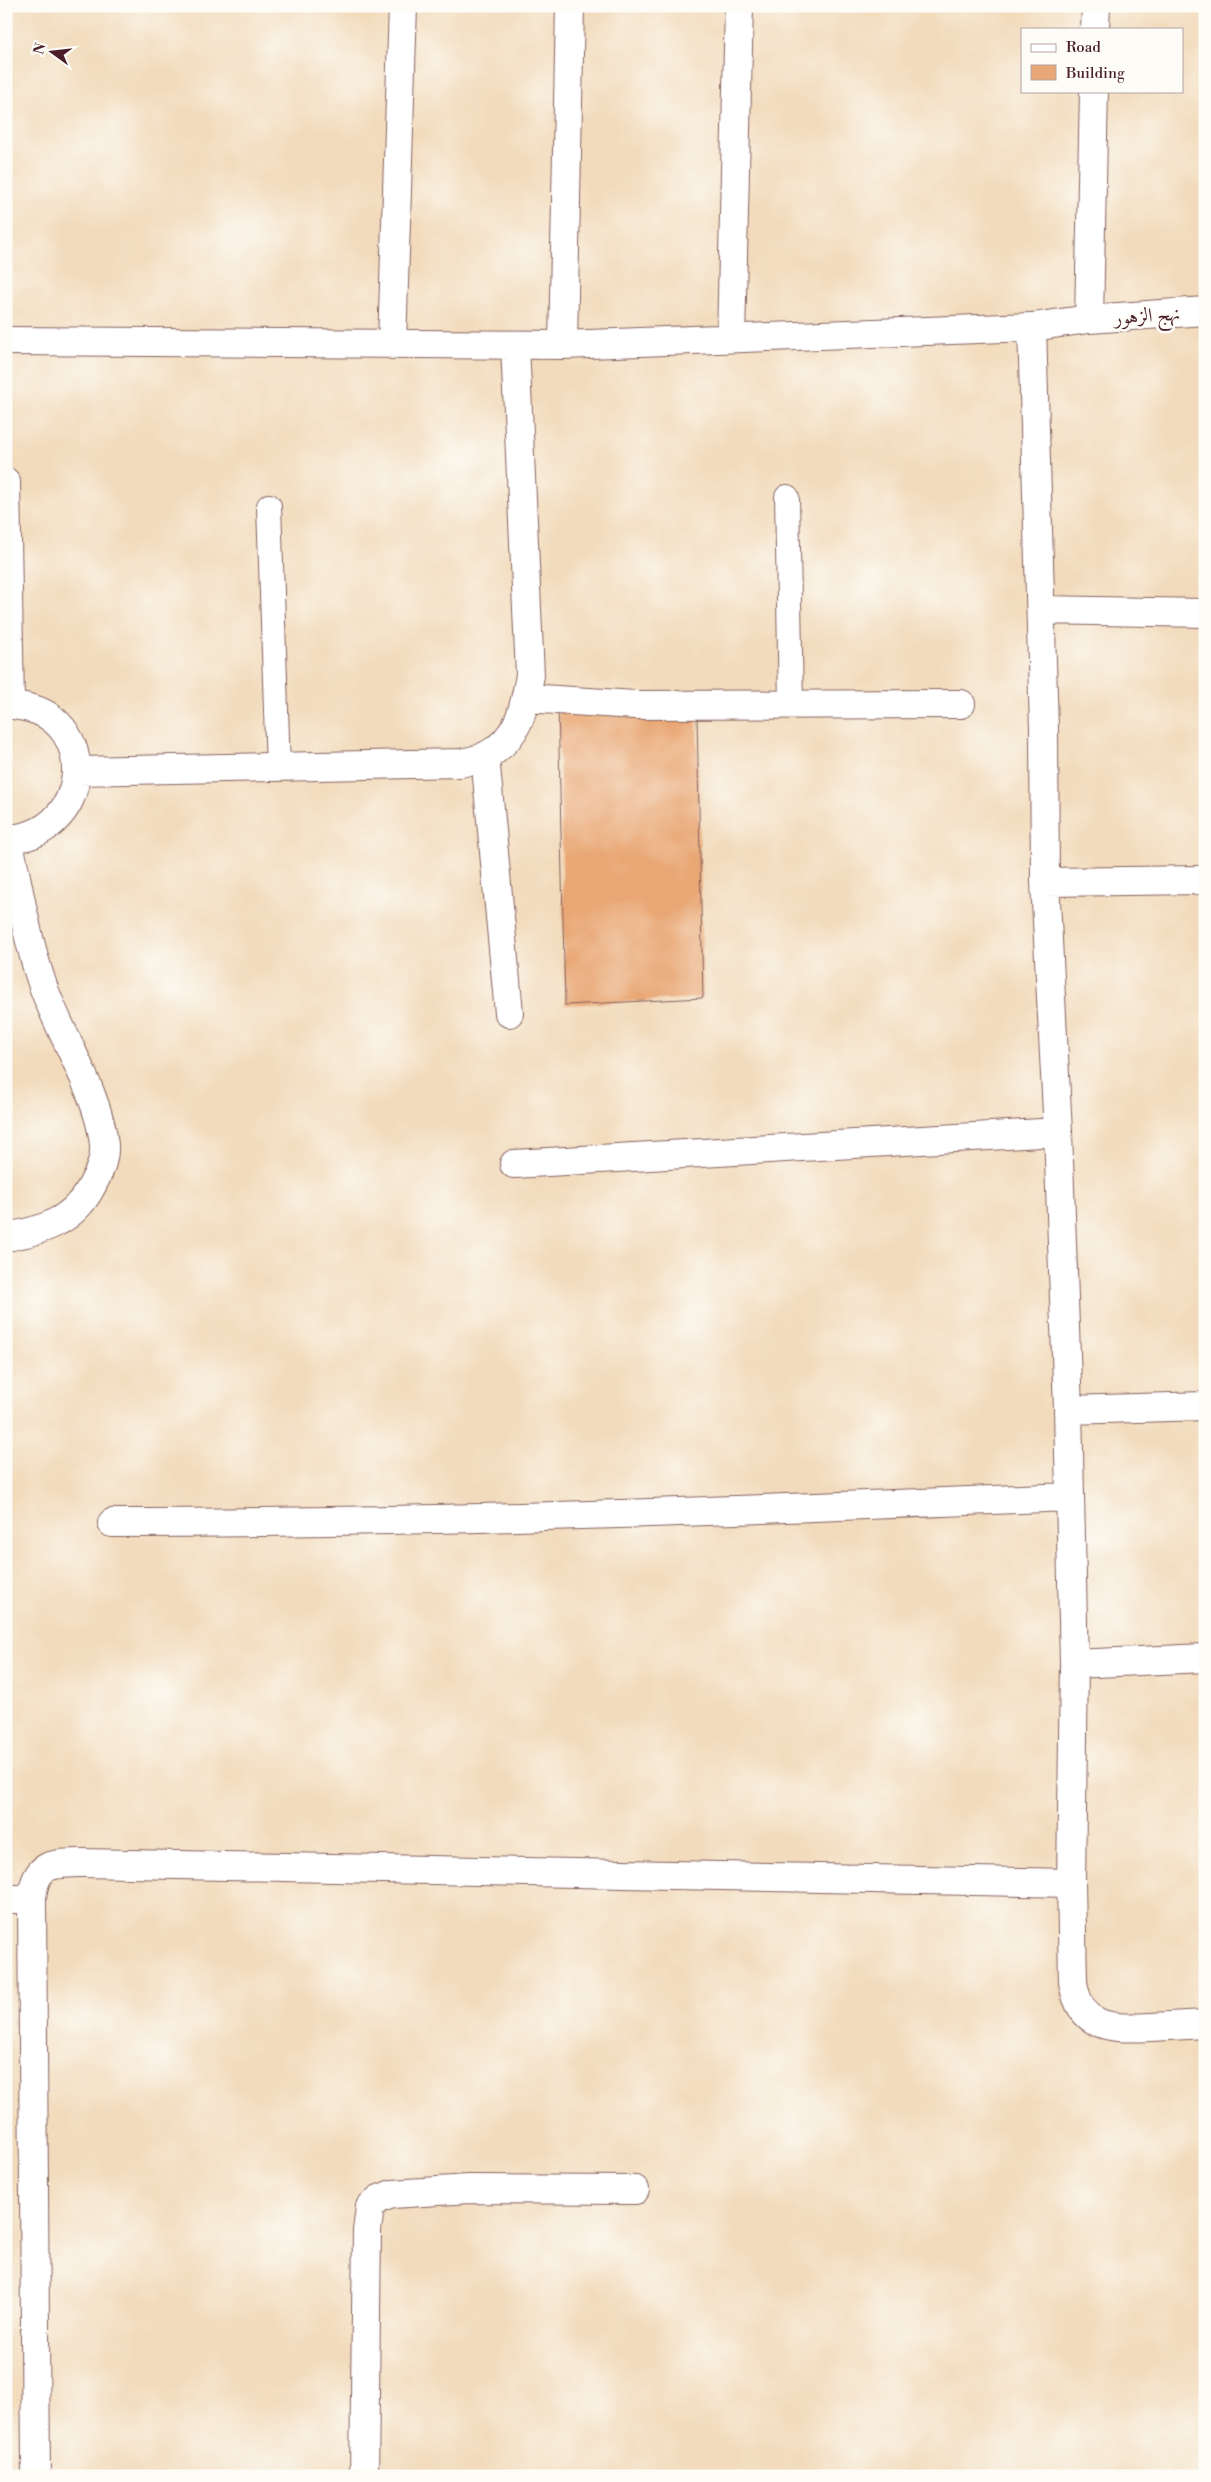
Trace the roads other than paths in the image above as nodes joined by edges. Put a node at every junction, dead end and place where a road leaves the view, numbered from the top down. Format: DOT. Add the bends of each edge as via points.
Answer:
graph roads {
  1 [pos="403,6"];
  2 [pos="570,6"];
  3 [pos="739,6"];
  4 [pos="1096,6"];
  5 [pos="1095,28"];
  6 [pos="1094,92"];
  7 [pos="1205,311"];
  8 [pos="1089,319"];
  9 [pos="1032,327"];
  10 [pos="731,338"];
  11 [pos="6,341"];
  12 [pos="392,345"];
  13 [pos="515,345"];
  14 [pos="563,345"];
  15 [pos="6,482"];
  16 [pos="787,497"];
  17 [pos="269,506"];
  18 [pos="1041,610"];
  19 [pos="1205,613"];
  20 [pos="526,698"];
  21 [pos="8,704"];
  22 [pos="791,704"];
  23 [pos="961,704"];
  24 [pos="485,756"];
  25 [pos="278,768"];
  26 [pos="78,771"];
  27 [pos="7,839"];
  28 [pos="1205,880"];
  29 [pos="1045,882"];
  30 [pos="509,1013"];
  31 [pos="1058,1132"];
  32 [pos="514,1164"];
  33 [pos="6,1237"];
  34 [pos="1205,1406"];
  35 [pos="1068,1410"];
  36 [pos="1069,1497"];
  37 [pos="112,1523"];
  38 [pos="1205,1658"];
  39 [pos="1074,1664"];
  40 [pos="1071,1884"];
  41 [pos="19,1899"];
  42 [pos="1205,2024"];
  43 [pos="635,2190"];
  44 [pos="36,2476"];
  45 [pos="364,2476"];
  1 -- 12 [label="street"];
  2 -- 14 [label="street"];
  3 -- 10 [label="street"];
  4 -- 5 [label="street"];
  6 -- 8 [label="street"];
  7 -- 8 [label="street, نهج الزهور"];
  8 -- 9 [label="street, نهج الزهور"];
  9 -- 10 [label="street, نهج الزهور"];
  9 -- 18 [label="street"];
  10 -- 14 [label="street, نهج الزهور"];
  11 -- 12 [label="street, نهج الزهور"];
  12 -- 13 [label="street, نهج الزهور"];
  13 -- 14 [label="street, نهج الزهور"];
  13 -- 20 [label="street" via="530,675"];
  15 -- 21 [label="street"];
  16 -- 22 [label="lane"];
  17 -- 25 [label="lane"];
  18 -- 19 [label="street"];
  18 -- 29 [label="street"];
  20 -- 22 [label="street" via="635,705"];
  20 -- 24 [label="street" via="524,712 509,738"];
  21 -- 26 [label="street" via="36,709 58,724 72,746"];
  22 -- 23 [label="street"];
  24 -- 25 [label="street" via="460,763"];
  24 -- 30 [label="street"];
  25 -- 26 [label="street"];
  26 -- 27 [label="street" via="71,798 56,820 35,835"];
  27 -- 33 [label="street" via="42,983 94,1106 104,1145 99,1173 83,1200 64,1217 40,1231"];
  28 -- 29 [label="street"];
  29 -- 31 [label="street"];
  31 -- 32 [label="street"];
  31 -- 35 [label="street"];
  34 -- 35 [label="street"];
  35 -- 36 [label="street"];
  36 -- 37 [label="street" via="688,1513 257,1523"];
  36 -- 39 [label="street"];
  38 -- 39 [label="street"];
  39 -- 40 [label="street"];
  40 -- 41 [label="street" via="82,1864 45,1867"];
  40 -- 42 [label="street" via="1073,1982 1075,1998 1084,2013 1102,2025 1121,2029"];
  41 -- 44 [label="street"];
  43 -- 45 [label="street" via="469,2189 392,2194 370,2207"];
}
